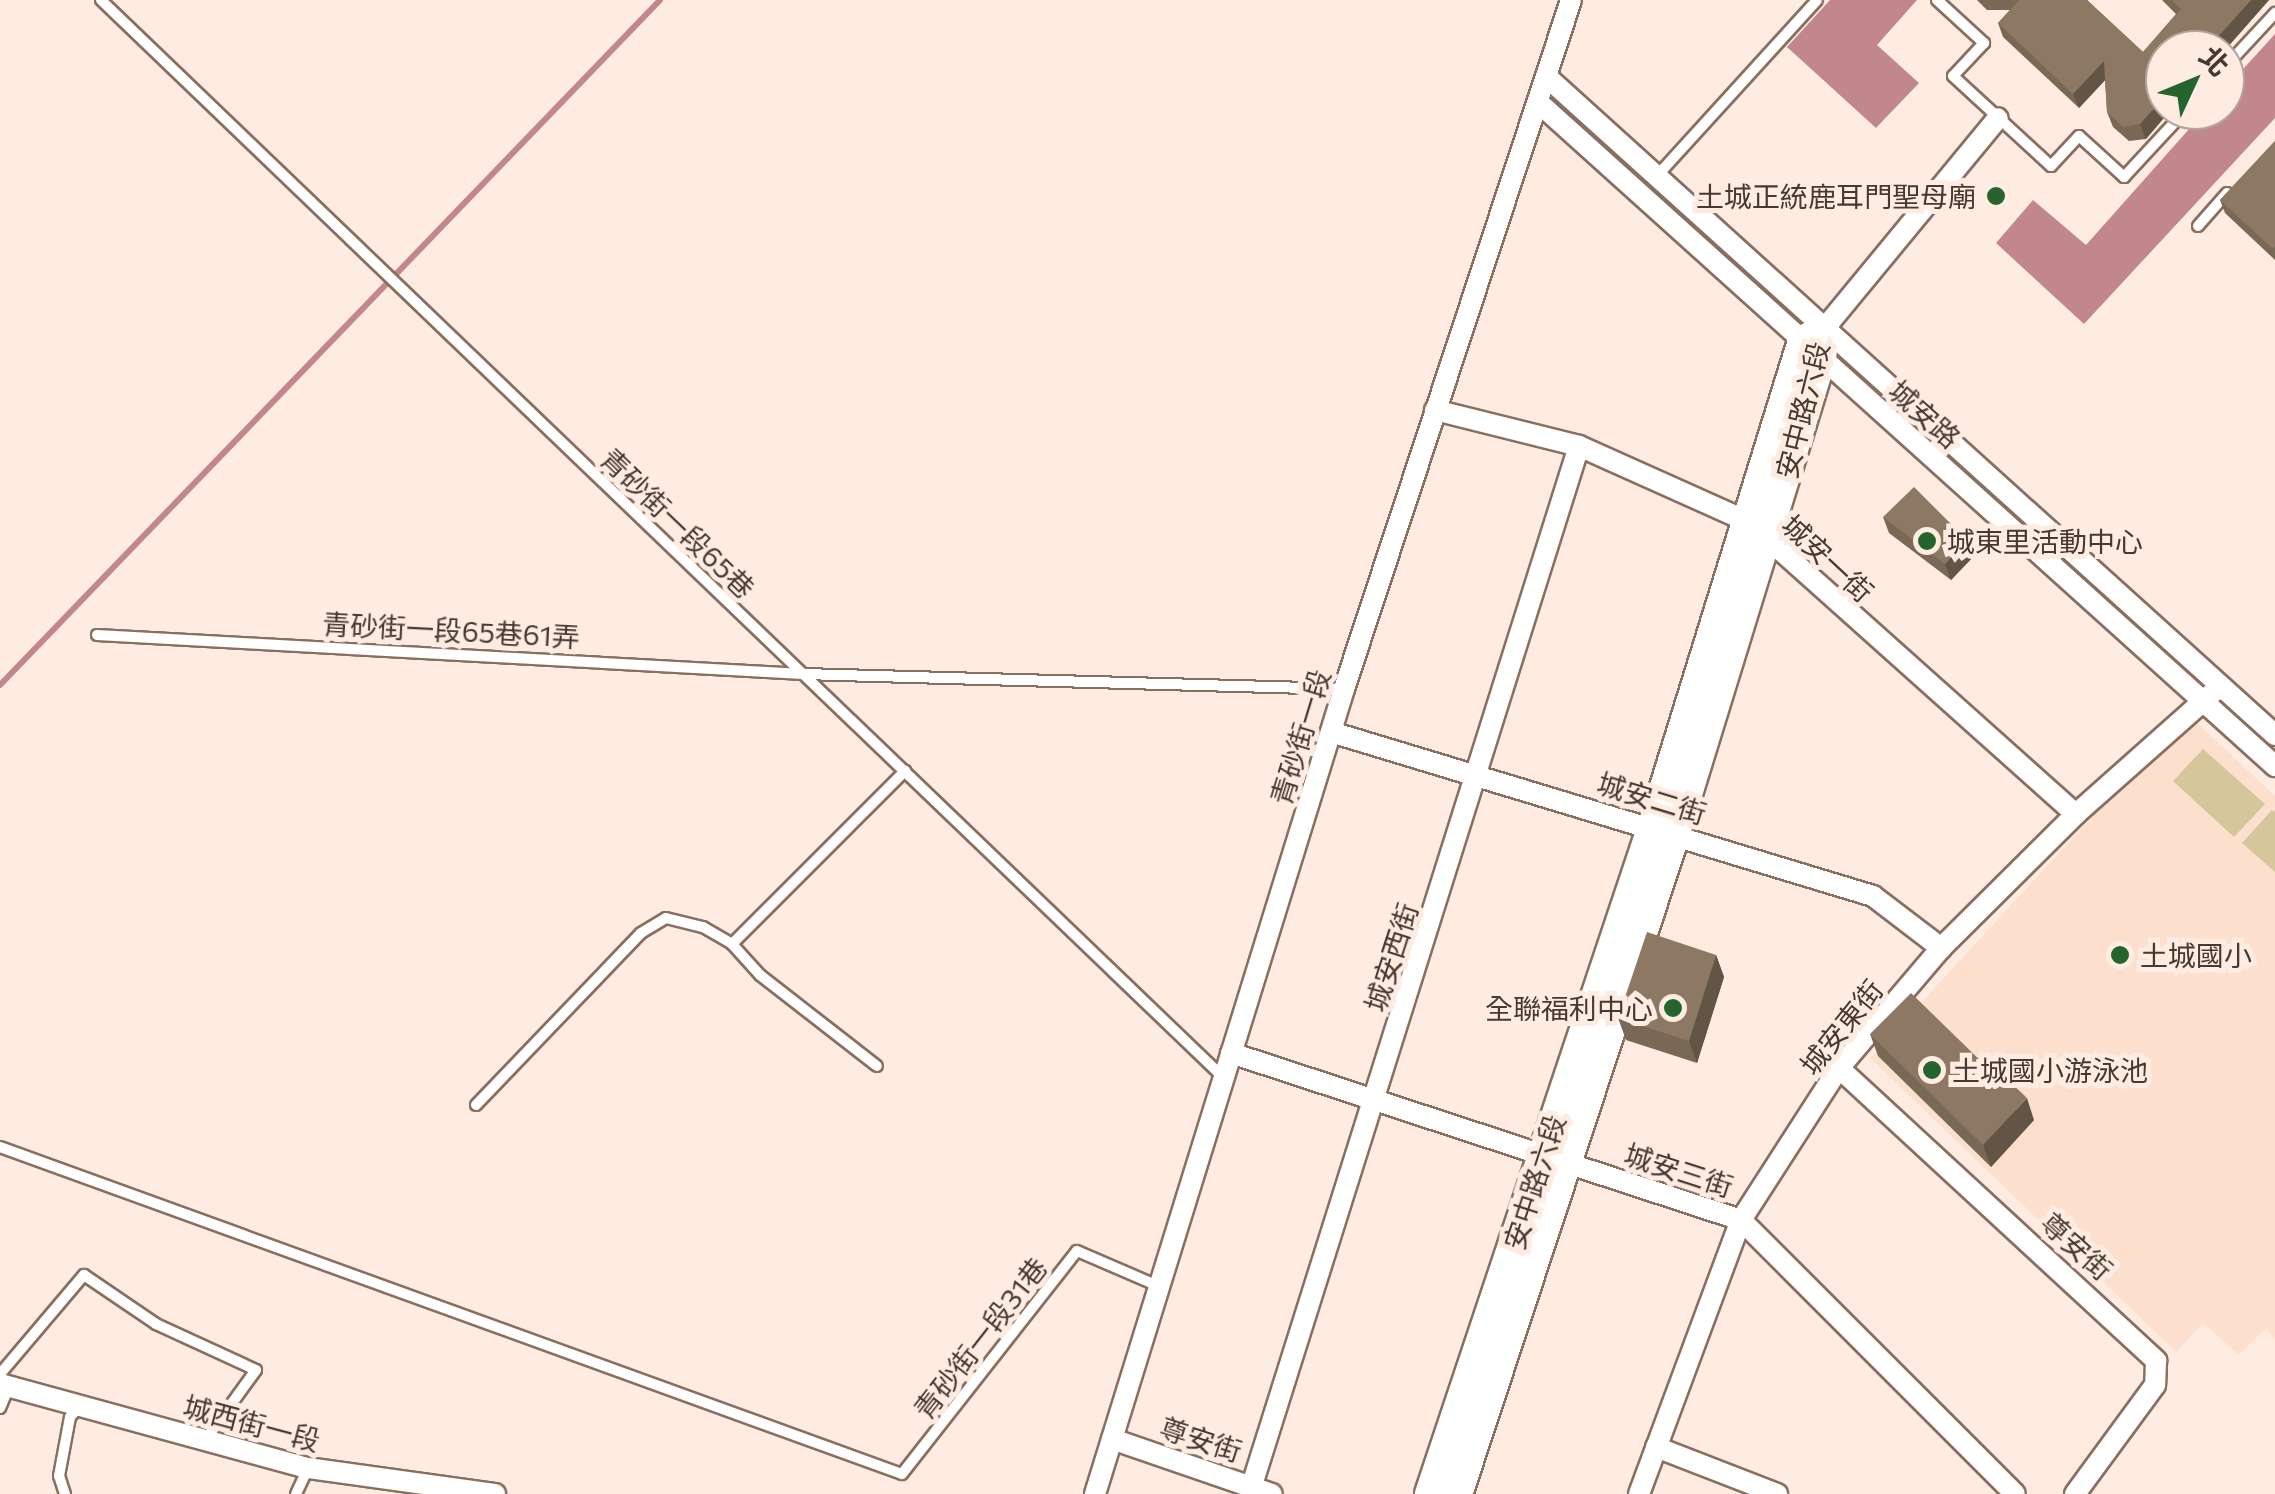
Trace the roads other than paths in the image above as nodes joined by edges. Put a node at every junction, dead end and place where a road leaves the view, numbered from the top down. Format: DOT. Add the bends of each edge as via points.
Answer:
graph roads {
  1 [pos="101,0"];
  2 [pos="1572,0"];
  3 [pos="1817,0"];
  4 [pos="1937,0"];
  5 [pos="2275,13"];
  6 [pos="2245,45"];
  7 [pos="1548,78"];
  8 [pos="1540,103"];
  9 [pos="1998,118"];
  10 [pos="2167,130"];
  11 [pos="1656,177"];
  12 [pos="2240,179"];
  13 [pos="2198,226"];
  14 [pos="1816,343"];
  15 [pos="1435,410"];
  16 [pos="1580,446"];
  17 [pos="1758,530"];
  18 [pos="96,635"];
  19 [pos="803,674"];
  20 [pos="2220,686"];
  21 [pos="1344,689"];
  22 [pos="2203,701"];
  23 [pos="1330,732"];
  24 [pos="2275,735"];
  25 [pos="2275,766"];
  26 [pos="905,772"];
  27 [pos="1478,775"];
  28 [pos="2076,814"];
  29 [pos="1664,829"];
  30 [pos="732,944"];
  31 [pos="1941,948"];
  32 [pos="1231,1054"];
  33 [pos="877,1066"];
  34 [pos="1839,1068"];
  35 [pos="1224,1078"];
  36 [pos="1374,1099"];
  37 [pos="476,1106"];
  38 [pos="0,1147"];
  39 [pos="1556,1158"];
  40 [pos="1741,1220"];
  41 [pos="1156,1285"];
  42 [pos="3,1382"];
  43 [pos="79,1406"];
  44 [pos="0,1408"];
  45 [pos="1112,1439"];
  46 [pos="206,1440"];
  47 [pos="1656,1447"];
  48 [pos="308,1468"];
  49 [pos="1252,1485"];
  50 [pos="464,1493"];
  51 [pos="66,1494"];
  52 [pos="296,1494"];
  53 [pos="495,1494"];
  54 [pos="1095,1494"];
  55 [pos="1272,1494"];
  56 [pos="1430,1494"];
  57 [pos="1457,1494"];
  58 [pos="1639,1494"];
  59 [pos="1776,1494"];
  60 [pos="2014,1494"];
  61 [pos="2075,1494"];
  1 -- 19 [label="lane, 青砂街一段65巷"];
  2 -- 7 [label="street, 青砂街一段"];
  3 -- 11 [label="lane"];
  4 -- 9 [label="lane" via="1984,43 1953,76"];
  5 -- 6 [label="lane"];
  7 -- 8 [label="street, 青砂街一段"];
  7 -- 11 [label="street, 城安路"];
  8 -- 14 [label="street, 城安路"];
  8 -- 15 [label="street, 青砂街一段"];
  9 -- 10 [label="lane" via="2051,166 2079,136 2124,177"];
  9 -- 14 [label="street"];
  11 -- 14 [label="street, 城安路"];
  12 -- 13 [label="lane"];
  14 -- 17 [label="street, 安中路六段"];
  14 -- 20 [label="street, 城安路"];
  14 -- 22 [label="street, 城安路"];
  15 -- 16 [label="street, 城安一街"];
  15 -- 21 [label="street, 青砂街一段"];
  16 -- 17 [label="street, 城安一街"];
  16 -- 27 [label="street, 城安西街"];
  17 -- 28 [label="street, 城安一街"];
  17 -- 29 [label="street, 安中路六段"];
  18 -- 19 [label="lane, 青砂街一段65巷61弄"];
  19 -- 21 [label="lane, 青砂街一段65巷61弄"];
  19 -- 26 [label="lane, 青砂街一段65巷"];
  20 -- 22 [label="street, 城安東街"];
  20 -- 24 [label="street, 城安路"];
  21 -- 23 [label="street, 青砂街一段"];
  22 -- 25 [label="street, 城安路"];
  22 -- 28 [label="street, 城安東街"];
  23 -- 27 [label="street, 城安二街"];
  23 -- 32 [label="street, 青砂街一段"];
  26 -- 30 [label="lane"];
  26 -- 35 [label="lane, 青砂街一段65巷"];
  27 -- 29 [label="street, 城安二街"];
  27 -- 36 [label="street, 城安西街"];
  28 -- 31 [label="street, 城安東街"];
  29 -- 31 [label="street, 城安二街" via="1874,896"];
  29 -- 39 [label="street, 安中路六段"];
  30 -- 33 [label="lane" via="760,975"];
  30 -- 37 [label="lane" via="703,927 666,918 640,932"];
  31 -- 34 [label="street, 城安東街"];
  32 -- 35 [label="street, 青砂街一段"];
  32 -- 36 [label="street, 城安三街"];
  34 -- 40 [label="street, 城安東街"];
  34 -- 61 [label="street, 尊安街" via="2156,1361 2155,1384"];
  35 -- 41 [label="street, 青砂街一段"];
  36 -- 39 [label="street, 城安三街"];
  36 -- 49 [label="street, 城安西街"];
  38 -- 41 [label="lane, 青砂街一段31巷" via="902,1474 1078,1251"];
  39 -- 40 [label="street, 城安三街"];
  39 -- 56 [label="street, 安中路六段"];
  39 -- 57 [label="street, 安中路六段"];
  40 -- 47 [label="street, 城安東街"];
  40 -- 60 [label="street, 城安三街"];
  41 -- 45 [label="street, 青砂街一段"];
  42 -- 43 [label="street, 城西街一段"];
  42 -- 44 [label="lane"];
  42 -- 46 [label="lane" via="84,1274 156,1324 256,1370"];
  43 -- 46 [label="street, 城西街一段"];
  43 -- 51 [label="lane" via="60,1464"];
  45 -- 49 [label="street, 尊安街"];
  45 -- 54 [label="street, 青砂街一段"];
  46 -- 48 [label="street, 城西街一段"];
  47 -- 58 [label="street, 城安東街"];
  47 -- 59 [label="street"];
  48 -- 50 [label="street, 城西街一段"];
  48 -- 52 [label="lane"];
  49 -- 55 [label="street, 尊安街"];
  50 -- 53 [label="street, 城西街一段"];
}
